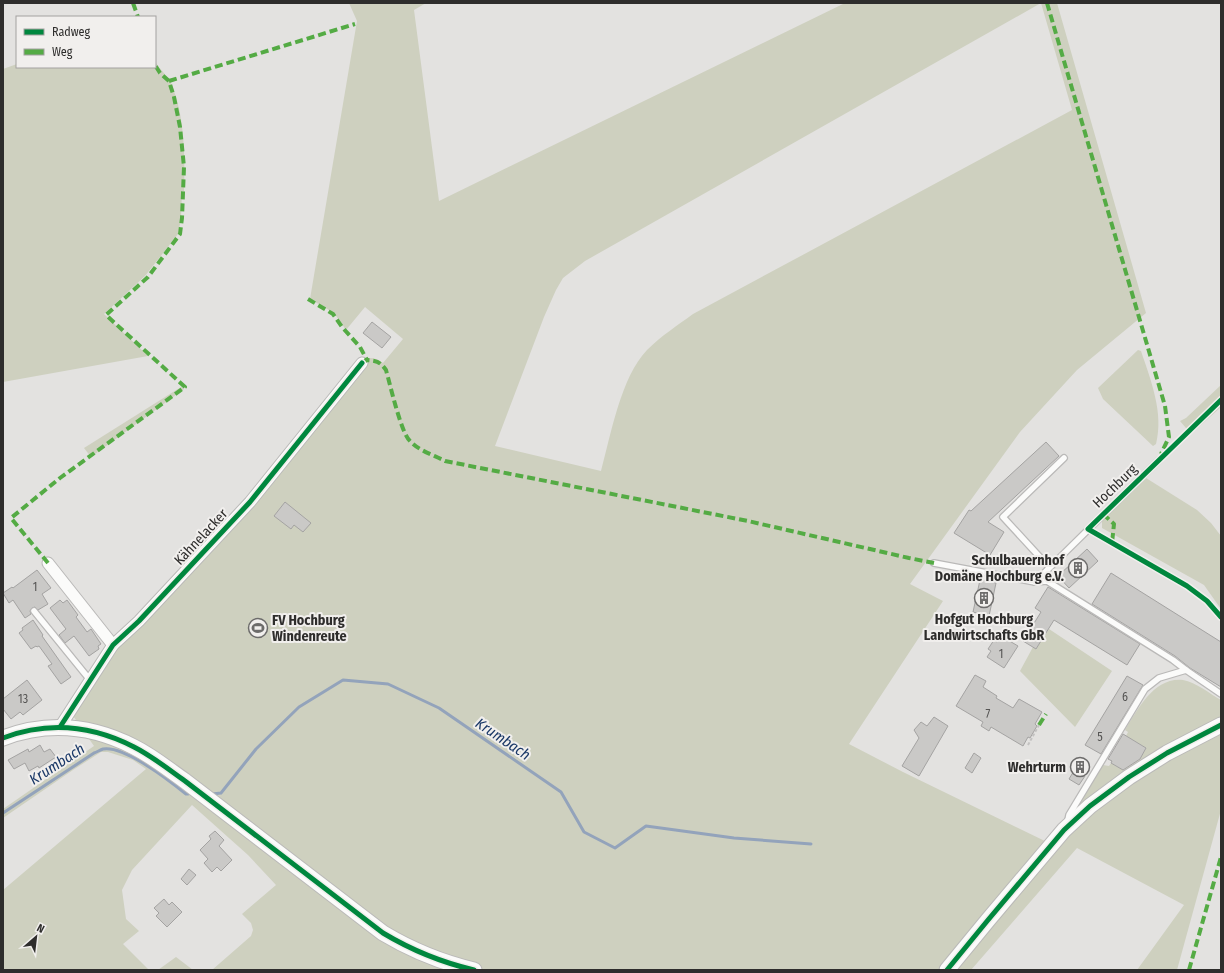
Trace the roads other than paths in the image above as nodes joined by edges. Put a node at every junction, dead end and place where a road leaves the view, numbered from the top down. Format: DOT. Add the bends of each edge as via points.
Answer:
graph roads {
  1 [pos="362,364"];
  2 [pos="1064,458"];
  3 [pos="1159,460"];
  4 [pos="48,563"];
  5 [pos="934,563"];
  6 [pos="1049,567"];
  7 [pos="1035,582"];
  8 [pos="34,611"];
  9 [pos="113,645"];
  10 [pos="1186,670"];
  11 [pos="90,680"];
  12 [pos="1221,694"];
  13 [pos="1221,725"];
  14 [pos="60,727"];
  15 [pos="3,738"];
  16 [pos="1064,830"];
  17 [pos="474,970"];
  18 [pos="947,970"];
  1 -- 9 [label="street, Kähnelacker" via="250,502"];
  2 -- 6 [label="lane" via="1003,517"];
  3 -- 6 [label="lane, Hochburg"];
  4 -- 9 [label="street"];
  5 -- 7 [label="lane"];
  6 -- 7 [label="lane, Hochburg"];
  7 -- 10 [label="lane" via="1046,581"];
  8 -- 11 [label="lane"];
  9 -- 11 [label="street, Kähnelacker"];
  10 -- 12 [label="lane"];
  10 -- 16 [label="lane" via="1159,678 1145,689 1069,815"];
  11 -- 14 [label="street, Kähnelacker"];
  13 -- 16 [label="street" via="1167,753 1129,777 1090,806"];
  14 -- 15 [label="street" via="34,729"];
  14 -- 17 [label="street" via="97,732 135,747 185,781 383,933 418,953"];
  16 -- 18 [label="street"];
}
